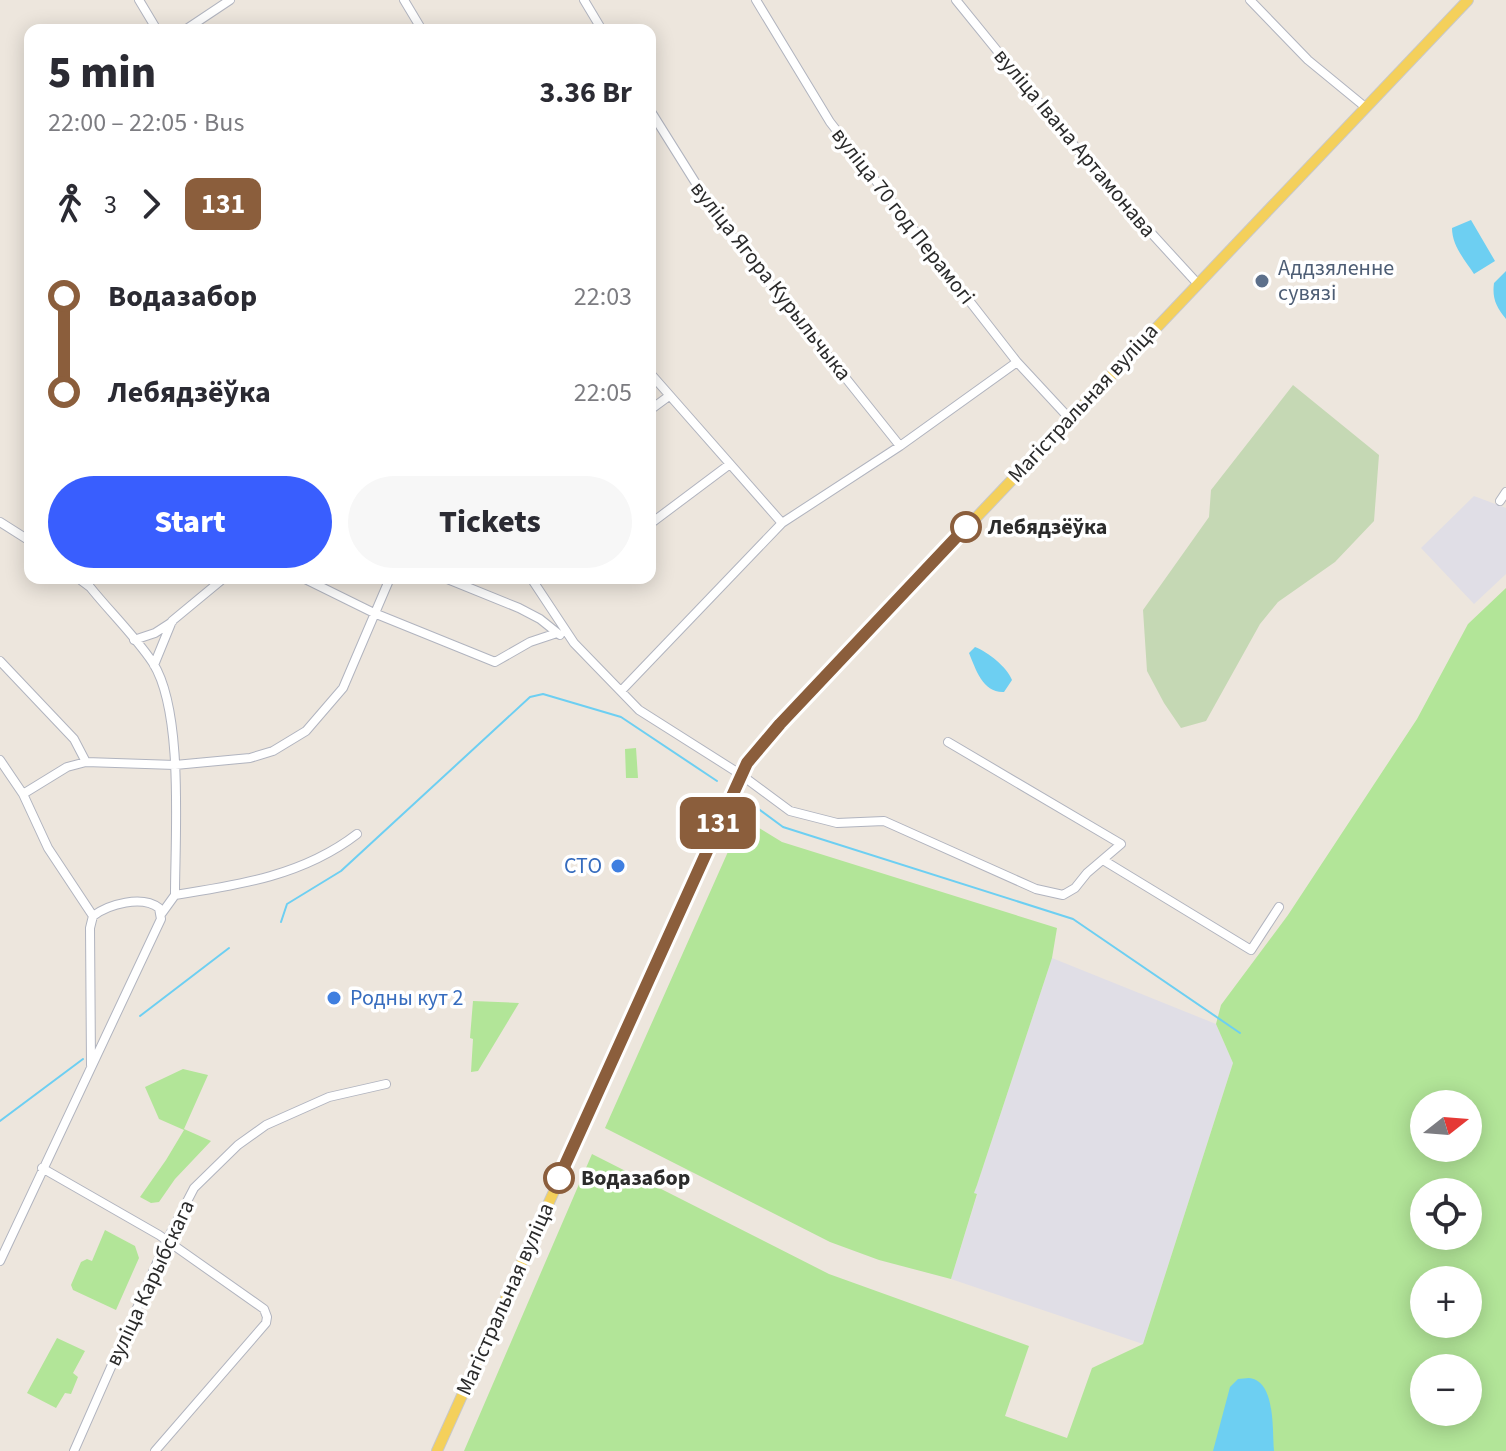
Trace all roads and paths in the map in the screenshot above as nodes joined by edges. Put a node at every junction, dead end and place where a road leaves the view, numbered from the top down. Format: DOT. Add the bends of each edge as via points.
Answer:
graph roads {
  1 [pos="139,0"];
  2 [pos="404,0"];
  3 [pos="584,0"];
  4 [pos="756,0"];
  5 [pos="956,0"];
  6 [pos="1250,0"];
  7 [pos="1468,0"];
  8 [pos="224,2"];
  9 [pos="153,24"];
  10 [pos="193,24"];
  11 [pos="418,24"];
  12 [pos="598,24"];
  13 [pos="1364,106"];
  14 [pos="656,120"];
  15 [pos="1197,283"];
  16 [pos="1017,362"];
  17 [pos="656,380"];
  18 [pos="669,396"];
  19 [pos="656,406"];
  20 [pos="1069,418"];
  21 [pos="900,446"];
  22 [pos="730,464"];
  23 [pos="1506,492"];
  24 [pos="1500,501"];
  25 [pos="656,520"];
  26 [pos="0,522"];
  27 [pos="782,523"];
  28 [pos="24,537"];
  29 [pos="86,584"];
  30 [pos="217,584"];
  31 [pos="315,584"];
  32 [pos="387,584"];
  33 [pos="460,584"];
  34 [pos="535,584"];
  35 [pos="551,608"];
  36 [pos="374,613"];
  37 [pos="540,619"];
  38 [pos="172,621"];
  39 [pos="557,633"];
  40 [pos="134,640"];
  41 [pos="574,643"];
  42 [pos="0,661"];
  43 [pos="154,665"];
  44 [pos="621,691"];
  45 [pos="948,742"];
  46 [pos="0,760"];
  47 [pos="86,762"];
  48 [pos="175,765"];
  49 [pos="740,774"];
  50 [pos="23,794"];
  51 [pos="357,834"];
  52 [pos="1103,860"];
  53 [pos="175,895"];
  54 [pos="1279,907"];
  55 [pos="162,913"];
  56 [pos="93,916"];
  57 [pos="91,1065"];
  58 [pos="386,1084"];
  59 [pos="42,1168"];
  60 [pos="167,1240"];
  61 [pos="0,1261"];
  62 [pos="74,1451"];
  63 [pos="155,1451"];
  64 [pos="437,1451"];
  1 -- 9 [label="street"];
  2 -- 11 [label="street"];
  3 -- 12 [label="street"];
  4 -- 16 [label="street, вуліца 70 год Перамогі" via="830,122"];
  5 -- 15 [label="street, вуліца Івана Артамонава" via="1099,176"];
  6 -- 13 [label="street" via="1308,60"];
  7 -- 13 [label="main road, Магістральная вуліца"];
  8 -- 10 [label="street"];
  13 -- 15 [label="main road, Магістральная вуліца"];
  14 -- 21 [label="street, вуліца Ягора Курыльчыка" via="717,217"];
  15 -- 20 [label="main road, Магістральная вуліца"];
  16 -- 20 [label="street, вуліца 70 год Перамогі"];
  16 -- 21 [label="street"];
  17 -- 18 [label="street"];
  18 -- 19 [label="street"];
  18 -- 22 [label="street"];
  20 -- 49 [label="main road, Магістральная вуліца" via="780,724"];
  21 -- 27 [label="street"];
  22 -- 25 [label="street"];
  22 -- 27 [label="street"];
  23 -- 24 [label="street"];
  26 -- 28 [label="street"];
  27 -- 44 [label="street"];
  29 -- 40 [label="street"];
  30 -- 38 [label="street"];
  31 -- 36 [label="street"];
  32 -- 36 [label="street"];
  33 -- 37 [label="street"];
  34 -- 35 [label="street"];
  35 -- 37 [label="street"];
  35 -- 41 [label="street"];
  36 -- 39 [label="street" via="495,662"];
  36 -- 48 [label="street" via="343,688 306,731 250,758"];
  37 -- 39 [label="street"];
  38 -- 40 [label="street"];
  38 -- 43 [label="street"];
  39 -- 41 [label="street"];
  40 -- 43 [label="street"];
  41 -- 44 [label="street"];
  42 -- 47 [label="street" via="74,739"];
  43 -- 48 [label="street" via="170,713"];
  44 -- 49 [label="street" via="639,710"];
  45 -- 52 [label="street" via="1121,844"];
  46 -- 50 [label="street"];
  47 -- 48 [label="street"];
  47 -- 50 [label="street" via="67,767"];
  48 -- 53 [label="street"];
  49 -- 52 [label="street" via="790,811 837,823 884,821 1036,889 1063,895"];
  49 -- 64 [label="main road, Магістральная вуліца"];
  50 -- 56 [label="street" via="48,848"];
  51 -- 53 [label="street" via="308,864 252,882"];
  52 -- 54 [label="street" via="1251,950"];
  53 -- 55 [label="street"];
  55 -- 56 [label="street" via="141,902 109,906"];
  55 -- 57 [label="street"];
  56 -- 57 [label="street"];
  57 -- 59 [label="street"];
  58 -- 60 [label="street, вуліца Карыбскага" via="319,1101 247,1137 194,1188"];
  59 -- 60 [label="street"];
  59 -- 61 [label="street"];
  60 -- 62 [label="street, вуліца Карыбскага"];
  60 -- 63 [label="street" via="264,1309 267,1317"];
}
